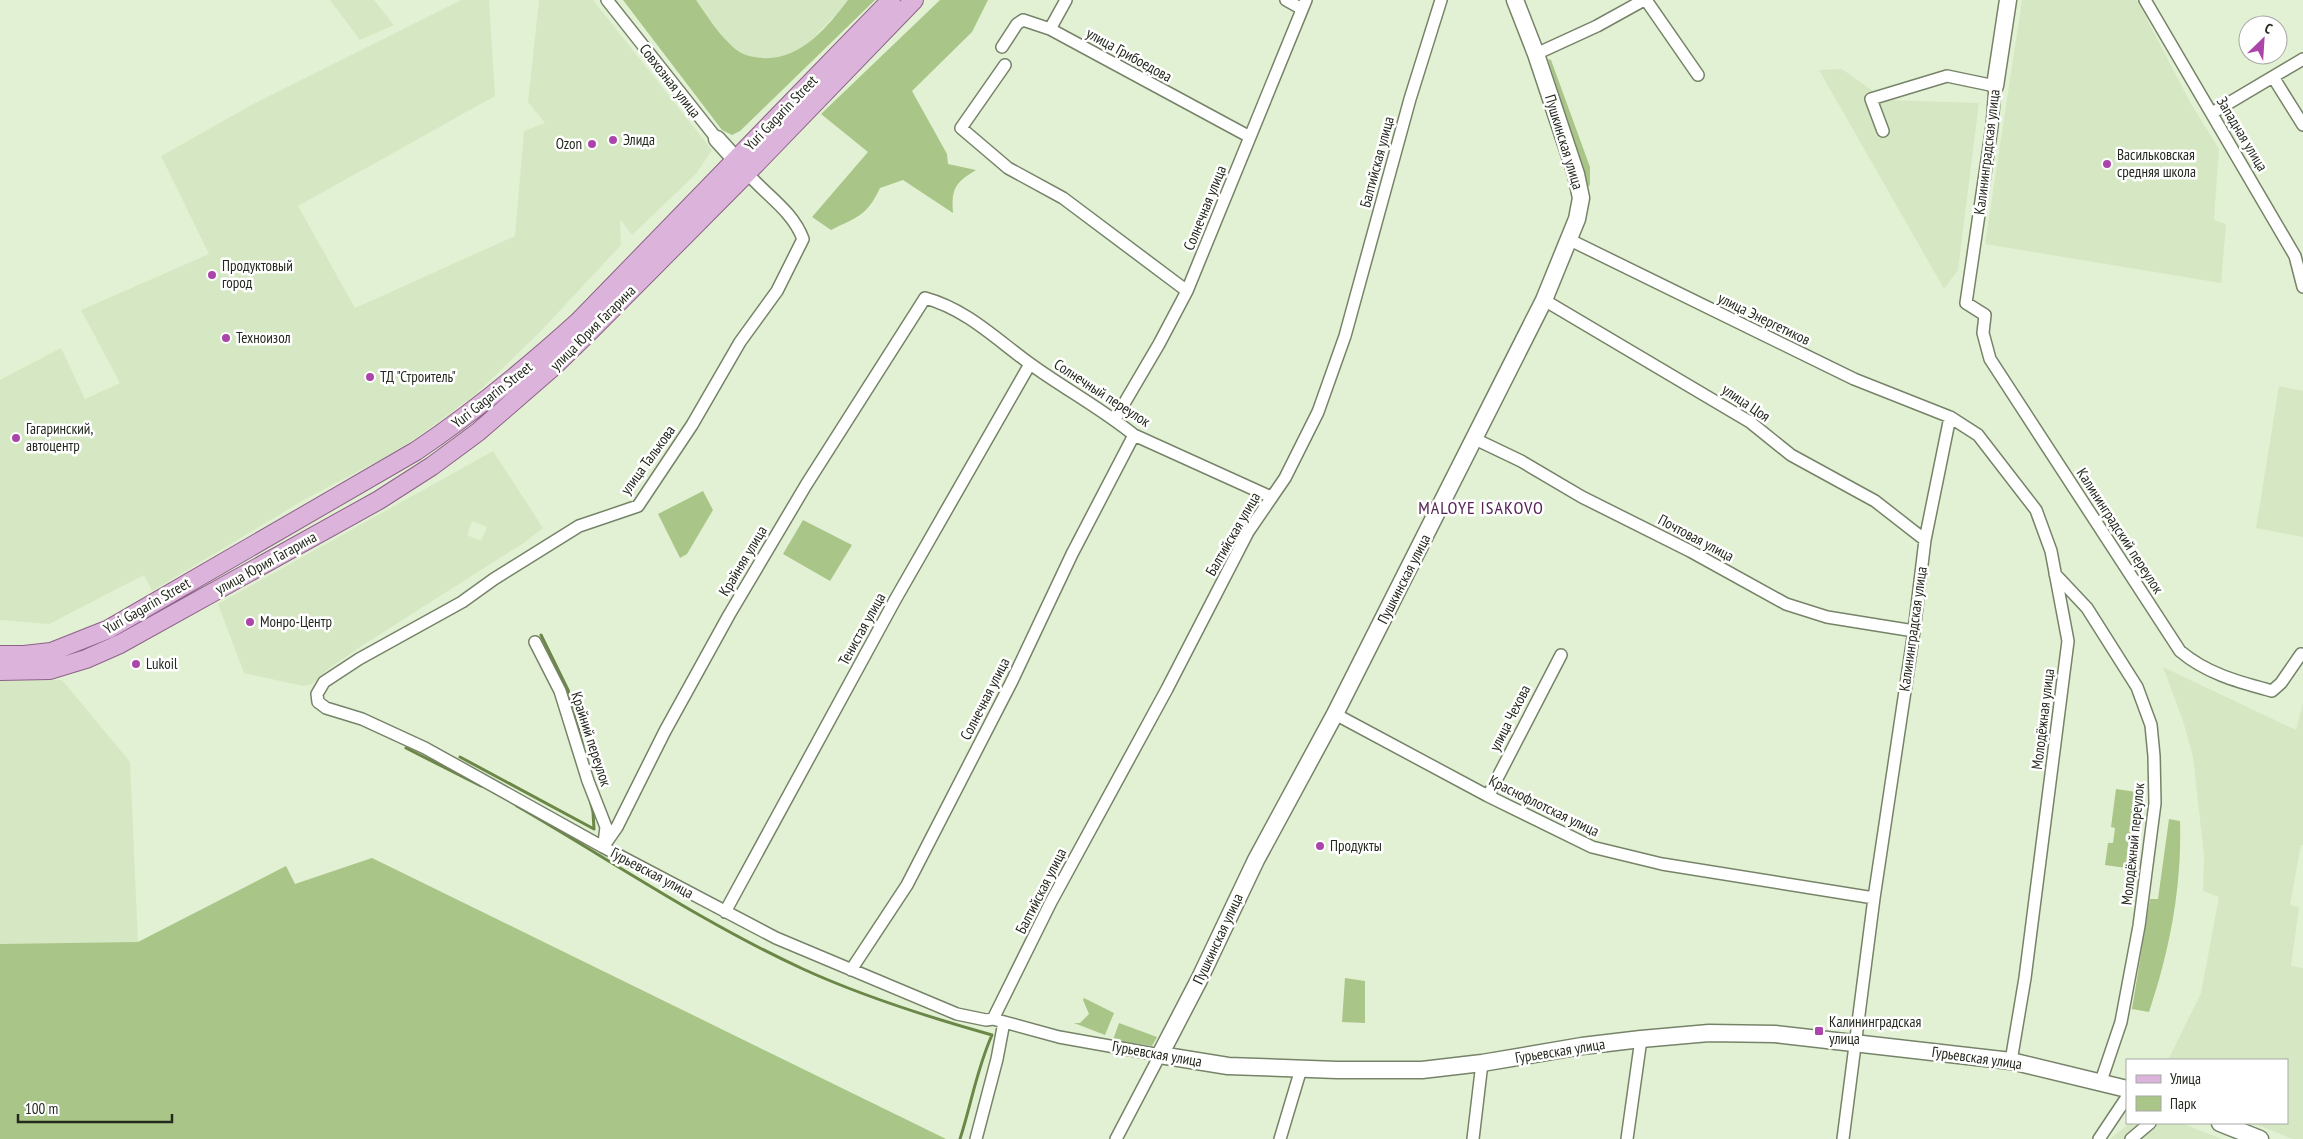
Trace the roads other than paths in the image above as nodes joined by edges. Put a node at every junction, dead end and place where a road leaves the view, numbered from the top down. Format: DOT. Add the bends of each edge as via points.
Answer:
graph roads {
  1 [pos="607,0"];
  2 [pos="891,0"];
  3 [pos="914,0"];
  4 [pos="1066,0"];
  5 [pos="1286,0"];
  6 [pos="1441,0"];
  7 [pos="1515,0"];
  8 [pos="1645,0"];
  9 [pos="2008,0"];
  10 [pos="2145,0"];
  11 [pos="1304,4"];
  12 [pos="1050,29"];
  13 [pos="1002,47"];
  14 [pos="1536,54"];
  15 [pos="2303,59"];
  16 [pos="1005,65"];
  17 [pos="1698,75"];
  18 [pos="2273,77"];
  19 [pos="1995,86"];
  20 [pos="2212,113"];
  21 [pos="2303,125"];
  22 [pos="1883,131"];
  23 [pos="1250,137"];
  24 [pos="717,139"];
  25 [pos="742,167"];
  26 [pos="1570,240"];
  27 [pos="2299,255"];
  28 [pos="2303,287"];
  29 [pos="1187,290"];
  30 [pos="925,298"];
  31 [pos="1544,300"];
  32 [pos="1966,303"];
  33 [pos="1030,364"];
  34 [pos="1950,417"];
  35 [pos="1115,419"];
  36 [pos="1134,435"];
  37 [pos="1475,439"];
  38 [pos="1271,497"];
  39 [pos="1925,540"];
  40 [pos="2055,574"];
  41 [pos="1914,631"];
  42 [pos="535,642"];
  43 [pos="2301,654"];
  44 [pos="0,655"];
  45 [pos="1560,655"];
  46 [pos="0,671"];
  47 [pos="326,708"];
  48 [pos="1335,714"];
  49 [pos="1488,796"];
  50 [pos="603,847"];
  51 [pos="1874,898"];
  52 [pos="725,912"];
  53 [pos="851,970"];
  54 [pos="994,1021"];
  55 [pos="1641,1040"];
  56 [pos="1857,1042"];
  57 [pos="1160,1055"];
  58 [pos="2011,1060"];
  59 [pos="1482,1063"];
  60 [pos="1301,1069"];
  61 [pos="2101,1081"];
  62 [pos="2126,1089"];
  63 [pos="2126,1098"];
  64 [pos="2149,1124"];
  65 [pos="2222,1124"];
  66 [pos="976,1139"];
  67 [pos="1116,1139"];
  68 [pos="1280,1139"];
  69 [pos="1473,1139"];
  70 [pos="1627,1139"];
  71 [pos="1843,1139"];
  72 [pos="2099,1139"];
  73 [pos="2131,1139"];
  74 [pos="2260,1139"];
  1 -- 24 [label="street, Совхозная улица"];
  2 -- 25 [label="main road, Yuri Gagarin Street"];
  3 -- 25 [label="main road, улица Юрия Гагарина"];
  4 -- 12 [label="street"];
  5 -- 11 [label="street"];
  6 -- 38 [label="street, Балтийская улица" via="1410,99 1345,336 1318,412 1285,478"];
  7 -- 14 [label="street, Пушкинская улица"];
  8 -- 14 [label="street"];
  8 -- 17 [label="street"];
  9 -- 19 [label="street, Калининградская улица"];
  10 -- 20 [label="street, Западная улица"];
  11 -- 23 [label="street, Солнечная улица"];
  12 -- 13 [label="street, улица Грибоедова" via="1023,20"];
  12 -- 23 [label="street, улица Грибоедова"];
  14 -- 26 [label="street, Пушкинская улица" via="1581,198"];
  15 -- 18 [label="street"];
  16 -- 29 [label="street" via="961,128 1008,168 1063,198"];
  18 -- 20 [label="street"];
  18 -- 21 [label="street"];
  19 -- 22 [label="street" via="1947,76 1871,99"];
  19 -- 32 [label="street, Калининградская улица"];
  20 -- 27 [label="street, Западная улица"];
  23 -- 29 [label="street, Солнечная улица"];
  24 -- 25 [label="street, Совхозная улица"];
  25 -- 44 [label="main road, Yuri Gagarin Street" via="523,372 416,451 109,629 51,652"];
  25 -- 46 [label="main road, улица Юрия Гагарина" via="553,367 478,432 432,466 379,500 120,644 50,670"];
  25 -- 47 [label="street, улица Талькова" via="785,210 799,227 803,239 777,291 740,342 692,425 638,506 579,526 462,602 359,659 324,682 316,694 318,702"];
  26 -- 31 [label="street, Пушкинская улица"];
  26 -- 34 [label="street, улица Энергетиков" via="1854,379"];
  27 -- 28 [label="street, Западная улица"];
  29 -- 35 [label="street, Солнечная улица"];
  30 -- 33 [label="street, Солнечный переулок" via="945,304 980,325"];
  30 -- 50 [label="street, Крайняя улица" via="806,484 734,607 665,731 617,827"];
  31 -- 37 [label="street, Пушкинская улица"];
  31 -- 39 [label="street, улица Цоя" via="1750,422 1792,455 1875,501"];
  32 -- 43 [label="street, Калининградский переулок" via="1985,315 1983,333 1990,359 2180,650 2223,678 2272,691"];
  33 -- 35 [label="street, Солнечный переулок"];
  33 -- 52 [label="street, Тенистая улица" via="895,600"];
  34 -- 39 [label="street, Калининградская улица"];
  34 -- 40 [label="street, Молодёжная улица" via="1978,435 2036,510 2051,551"];
  35 -- 36 [label="street, Солнечный переулок"];
  36 -- 38 [label="street, Солнечный переулок"];
  36 -- 53 [label="street, Солнечная улица" via="906,885"];
  37 -- 41 [label="street, Почтовая улица" via="1786,604 1827,617"];
  37 -- 48 [label="street, Пушкинская улица"];
  38 -- 54 [label="street, Балтийская улица" via="1248,532 1168,689 1051,902"];
  39 -- 41 [label="street, Калининградская улица"];
  40 -- 58 [label="street, Молодёжная улица" via="2068,641"];
  40 -- 61 [label="street, Молодёжный переулок" via="2087,608 2137,687 2152,732 2155,802 2139,926 2120,1022"];
  41 -- 51 [label="street, Калининградская улица"];
  42 -- 50 [label="street, Крайний переулок" via="560,691 606,828"];
  45 -- 49 [label="street, улица Чехова"];
  47 -- 50 [label="street, Гурьевская улица" via="362,719 425,748"];
  48 -- 49 [label="street, Краснофлотская улица"];
  48 -- 57 [label="street, Пушкинская улица" via="1256,860"];
  49 -- 51 [label="street, Краснофлотская улица" via="1592,847 1662,864"];
  50 -- 52 [label="street, Гурьевская улица"];
  51 -- 56 [label="street, Калининградская улица"];
  52 -- 53 [label="street, Гурьевская улица"];
  53 -- 54 [label="street, Гурьевская улица" via="957,1014"];
  54 -- 57 [label="street, Гурьевская улица" via="1059,1037"];
  54 -- 66 [label="street, Балтийская улица" via="997,1059"];
  55 -- 56 [label="street, Гурьевская улица" via="1708,1033 1775,1034"];
  55 -- 59 [label="street, Гурьевская улица" via="1582,1046"];
  55 -- 70 [label="street"];
  56 -- 58 [label="street, Гурьевская улица"];
  56 -- 71 [label="street, Калининградская улица"];
  57 -- 60 [label="street, Гурьевская улица" via="1228,1066"];
  57 -- 67 [label="street, Пушкинская улица"];
  58 -- 61 [label="street, Гурьевская улица"];
  59 -- 60 [label="street, Гурьевская улица" via="1422,1070"];
  59 -- 69 [label="street"];
  60 -- 68 [label="street"];
  61 -- 62 [label="street, Гурьевская улица"];
  63 -- 72 [label="street"];
  64 -- 73 [label="street"];
  65 -- 74 [label="street"];
}
